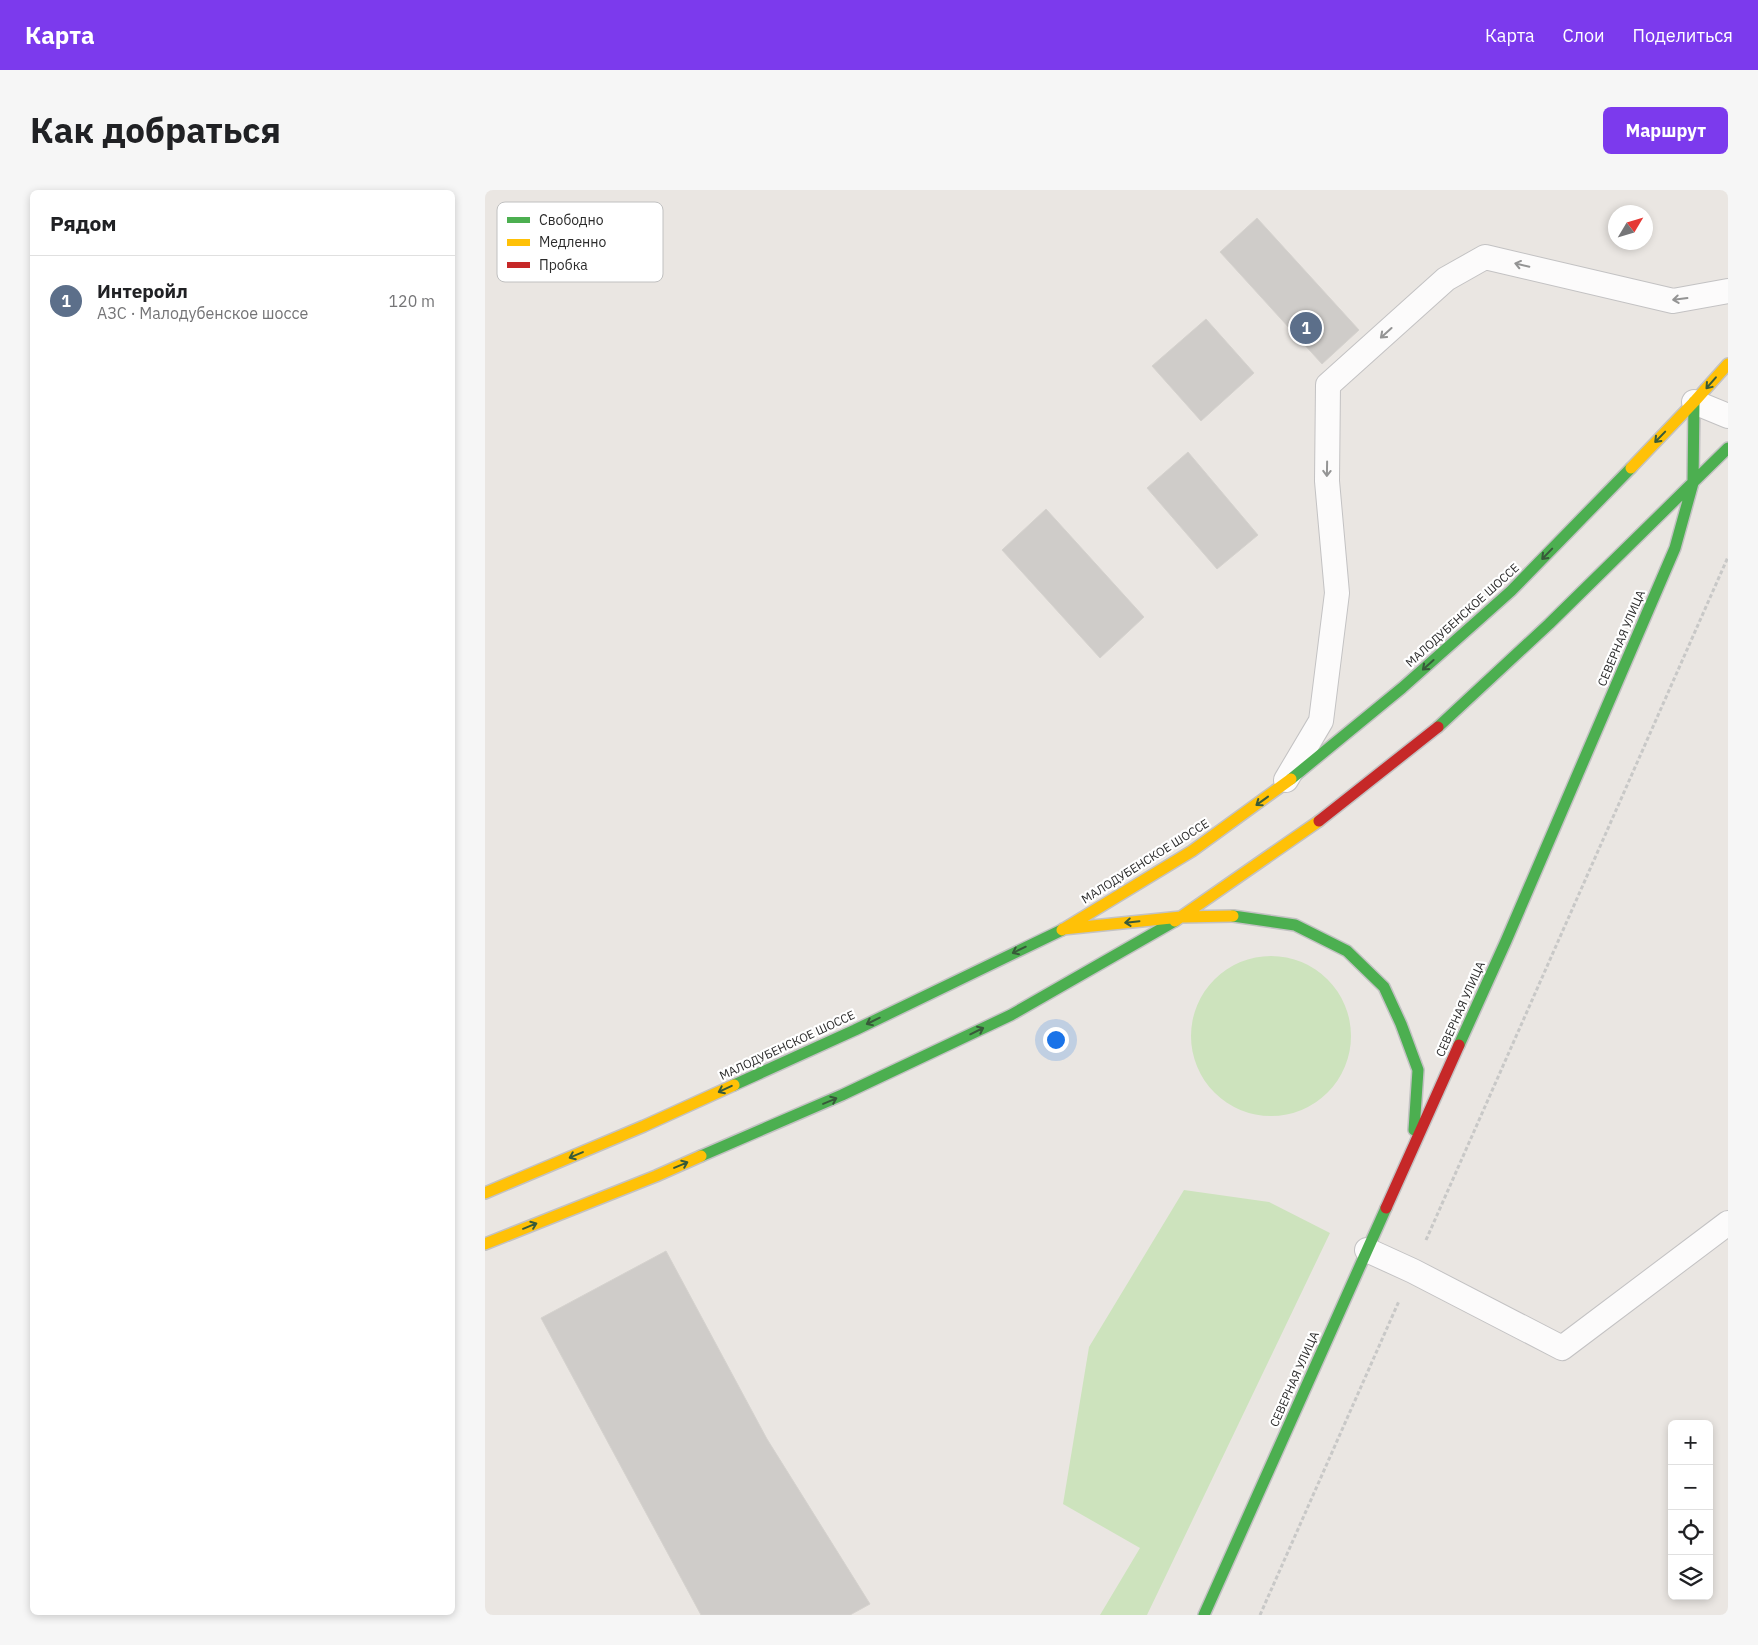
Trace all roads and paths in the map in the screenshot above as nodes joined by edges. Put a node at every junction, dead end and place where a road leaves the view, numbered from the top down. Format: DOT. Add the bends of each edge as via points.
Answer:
graph roads {
  1 [pos="1728,291"];
  2 [pos="1728,364"];
  3 [pos="1694,402"];
  4 [pos="1728,416"];
  5 [pos="1728,448"];
  6 [pos="1693,483"];
  7 [pos="1728,557"];
  8 [pos="1282,786"];
  9 [pos="1181,917"];
  10 [pos="1063,929"];
  11 [pos="1413,1146"];
  12 [pos="485,1193"];
  13 [pos="1728,1223"];
  14 [pos="485,1244"];
  15 [pos="1367,1250"];
  16 [pos="1413,1270"];
  17 [pos="1204,1615"];
  18 [pos="1260,1615"];
  1 -- 8 [label="lane, one-way" via="1673,301 1485,257 1446,279 1328,385 1327,481 1337,593 1321,721"];
  2 -- 3 [label="main road, МАЛОДУБЕНСКОЕ ШОССЕ, one-way"];
  3 -- 4 [label="lane"];
  3 -- 6 [label="main road, СЕВЕРНАЯ УЛИЦА"];
  3 -- 8 [label="main road, МАЛОДУБЕНСКОЕ ШОССЕ, one-way" via="1511,591 1402,688"];
  5 -- 6 [label="main road"];
  6 -- 9 [label="main road" via="1439,726 1310,828"];
  6 -- 11 [label="main road, СЕВЕРНАЯ УЛИЦА" via="1675,548 1506,941"];
  7 -- 16 [label="path"];
  8 -- 10 [label="main road, МАЛОДУБЕНСКОЕ ШОССЕ, one-way" via="1192,851"];
  9 -- 10 [label="main road, one-way"];
  9 -- 11 [label="main road" via="1233,916 1295,924 1347,951 1384,987 1418,1070"];
  14 -- 9 [label="main road, one-way" via="656,1176 842,1096 1011,1015"];
  10 -- 12 [label="main road, МАЛОДУБЕНСКОЕ ШОССЕ, one-way" via="829,1042 644,1126"];
  11 -- 15 [label="main road, СЕВЕРНАЯ УЛИЦА"];
  13 -- 16 [label="lane" via="1562,1348"];
  15 -- 16 [label="lane"];
  15 -- 17 [label="main road, СЕВЕРНАЯ УЛИЦА"];
  16 -- 18 [label="path"];
}
